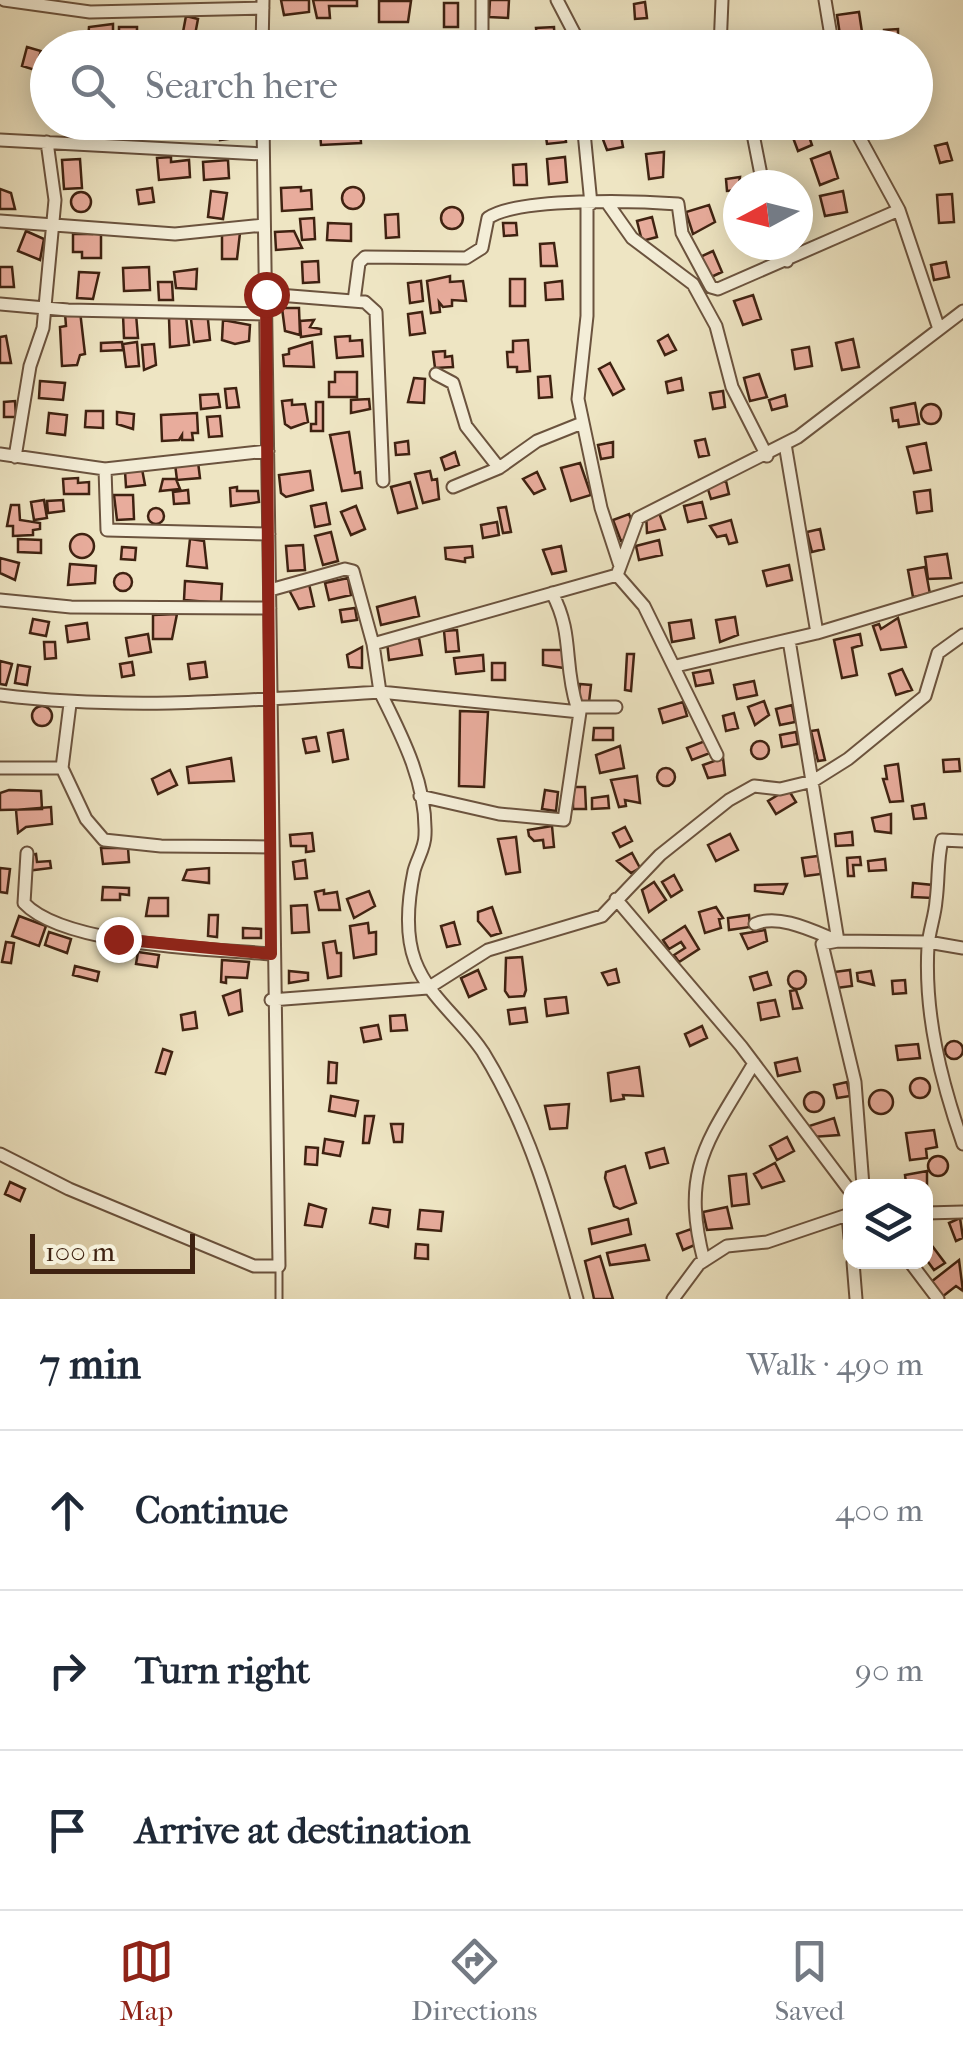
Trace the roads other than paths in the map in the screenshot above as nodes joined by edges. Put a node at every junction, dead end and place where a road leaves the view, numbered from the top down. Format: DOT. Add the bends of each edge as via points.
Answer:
graph roads {
  1 [pos="4,0"];
  2 [pos="482,0"];
  3 [pos="557,0"];
  4 [pos="722,0"];
  5 [pos="826,0"];
  6 [pos="263,4"];
  7 [pos="262,30"];
  8 [pos="482,30"];
  9 [pos="573,30"];
  10 [pos="721,30"];
  11 [pos="830,30"];
  12 [pos="0,140"];
  13 [pos="263,140"];
  14 [pos="584,140"];
  15 [pos="754,140"];
  16 [pos="861,140"];
  17 [pos="47,142"];
  18 [pos="263,154"];
  19 [pos="760,170"];
  20 [pos="589,204"];
  21 [pos="608,204"];
  22 [pos="898,210"];
  23 [pos="0,221"];
  24 [pos="52,224"];
  25 [pos="264,225"];
  26 [pos="787,261"];
  27 [pos="266,294"];
  28 [pos="354,301"];
  29 [pos="0,304"];
  30 [pos="44,307"];
  31 [pos="963,310"];
  32 [pos="266,314"];
  33 [pos="940,329"];
  34 [pos="436,374"];
  35 [pos="582,423"];
  36 [pos="785,444"];
  37 [pos="268,451"];
  38 [pos="0,454"];
  39 [pos="767,456"];
  40 [pos="15,457"];
  41 [pos="499,468"];
  42 [pos="105,469"];
  43 [pos="383,481"];
  44 [pos="453,488"];
  45 [pos="269,534"];
  46 [pos="618,571"];
  47 [pos="963,589"];
  48 [pos="270,590"];
  49 [pos="552,594"];
  50 [pos="0,600"];
  51 [pos="270,608"];
  52 [pos="817,633"];
  53 [pos="963,635"];
  54 [pos="789,640"];
  55 [pos="372,644"];
  56 [pos="676,666"];
  57 [pos="380,692"];
  58 [pos="0,695"];
  59 [pos="272,698"];
  60 [pos="70,704"];
  61 [pos="616,708"];
  62 [pos="717,754"];
  63 [pos="0,768"];
  64 [pos="62,768"];
  65 [pos="814,781"];
  66 [pos="420,796"];
  67 [pos="962,836"];
  68 [pos="272,848"];
  69 [pos="27,853"];
  70 [pos="616,900"];
  71 [pos="755,924"];
  72 [pos="838,941"];
  73 [pos="928,942"];
  74 [pos="963,948"];
  75 [pos="271,954"];
  76 [pos="428,988"];
  77 [pos="272,1000"];
  78 [pos="754,1063"];
  79 [pos="963,1144"];
  80 [pos="0,1154"];
  81 [pos="862,1179"];
  82 [pos="843,1182"];
  83 [pos="963,1212"];
  84 [pos="933,1213"];
  85 [pos="843,1216"];
  86 [pos="704,1261"];
  87 [pos="278,1266"];
  88 [pos="854,1269"];
  89 [pos="915,1269"];
  90 [pos="280,1299"];
  91 [pos="577,1299"];
  92 [pos="673,1299"];
  93 [pos="856,1299"];
  94 [pos="938,1299"];
  1 -- 6 [label="street" via="74,12"];
  2 -- 8 [label="street"];
  3 -- 9 [label="street"];
  4 -- 10 [label="street"];
  5 -- 11 [label="street"];
  6 -- 7 [label="street"];
  12 -- 17 [label="street"];
  13 -- 18 [label="street"];
  14 -- 20 [label="street"];
  15 -- 19 [label="street"];
  16 -- 22 [label="street"];
  17 -- 18 [label="street"];
  17 -- 24 [label="street"];
  18 -- 25 [label="street"];
  20 -- 21 [label="street"];
  20 -- 28 [label="street" via="499,210 488,218 482,248 466,258 365,257"];
  20 -- 35 [label="street"];
  21 -- 26 [label="street" via="678,204 682,233 713,288"];
  21 -- 39 [label="street" via="632,238 693,284"];
  22 -- 26 [label="street"];
  22 -- 33 [label="street"];
  23 -- 24 [label="street"];
  24 -- 25 [label="street" via="175,234"];
  24 -- 30 [label="street"];
  25 -- 27 [label="street"];
  27 -- 28 [label="street"];
  27 -- 32 [label="street"];
  28 -- 43 [label="street" via="376,312"];
  29 -- 30 [label="street"];
  30 -- 32 [label="street"];
  30 -- 40 [label="street"];
  31 -- 33 [label="street"];
  32 -- 37 [label="street"];
  33 -- 36 [label="street"];
  34 -- 41 [label="street" via="453,382 466,426"];
  35 -- 41 [label="street"];
  35 -- 46 [label="street"];
  36 -- 39 [label="street"];
  36 -- 52 [label="street"];
  37 -- 42 [label="street"];
  37 -- 45 [label="street"];
  38 -- 40 [label="street"];
  39 -- 46 [label="street" via="638,518"];
  40 -- 42 [label="street"];
  41 -- 44 [label="street"];
  42 -- 45 [label="street" via="110,531"];
  45 -- 48 [label="street"];
  46 -- 49 [label="street"];
  46 -- 56 [label="street"];
  47 -- 52 [label="street"];
  48 -- 51 [label="street"];
  48 -- 55 [label="street" via="349,569"];
  49 -- 55 [label="street"];
  49 -- 61 [label="street" via="567,621 568,676 577,707"];
  50 -- 51 [label="street"];
  51 -- 59 [label="street"];
  52 -- 54 [label="street"];
  53 -- 65 [label="street" via="938,653 925,696"];
  54 -- 56 [label="street"];
  54 -- 65 [label="street"];
  55 -- 57 [label="street"];
  56 -- 62 [label="street"];
  57 -- 59 [label="street"];
  57 -- 66 [label="street" via="402,731"];
  57 -- 66 [label="street" via="580,712 564,820"];
  58 -- 60 [label="street"];
  59 -- 60 [label="street"];
  59 -- 68 [label="street"];
  60 -- 64 [label="street"];
  63 -- 64 [label="street"];
  64 -- 68 [label="street" via="104,840"];
  65 -- 70 [label="street" via="780,789 754,786 729,800 660,854"];
  65 -- 72 [label="street"];
  66 -- 76 [label="street" via="425,836 410,902 410,942"];
  67 -- 73 [label="street" via="942,840"];
  68 -- 75 [label="street"];
  69 -- 75 [label="street" via="24,903 48,917 100,937"];
  70 -- 76 [label="street" via="602,916 488,950"];
  70 -- 78 [label="street"];
  71 -- 72 [label="street" via="796,925"];
  72 -- 73 [label="street"];
  72 -- 81 [label="street" via="822,944 855,1082"];
  73 -- 74 [label="street"];
  73 -- 79 [label="street" via="932,1024"];
  75 -- 77 [label="street"];
  76 -- 77 [label="street"];
  76 -- 91 [label="street" via="481,1050 520,1118"];
  77 -- 87 [label="street"];
  78 -- 82 [label="street"];
  78 -- 86 [label="street" via="704,1147 691,1203"];
  80 -- 87 [label="street" via="239,1260"];
  83 -- 84 [label="street"];
  85 -- 86 [label="street" via="767,1242 727,1246"];
  86 -- 92 [label="street"];
  87 -- 90 [label="lane"];
  88 -- 93 [label="street"];
  89 -- 94 [label="street"];
}
